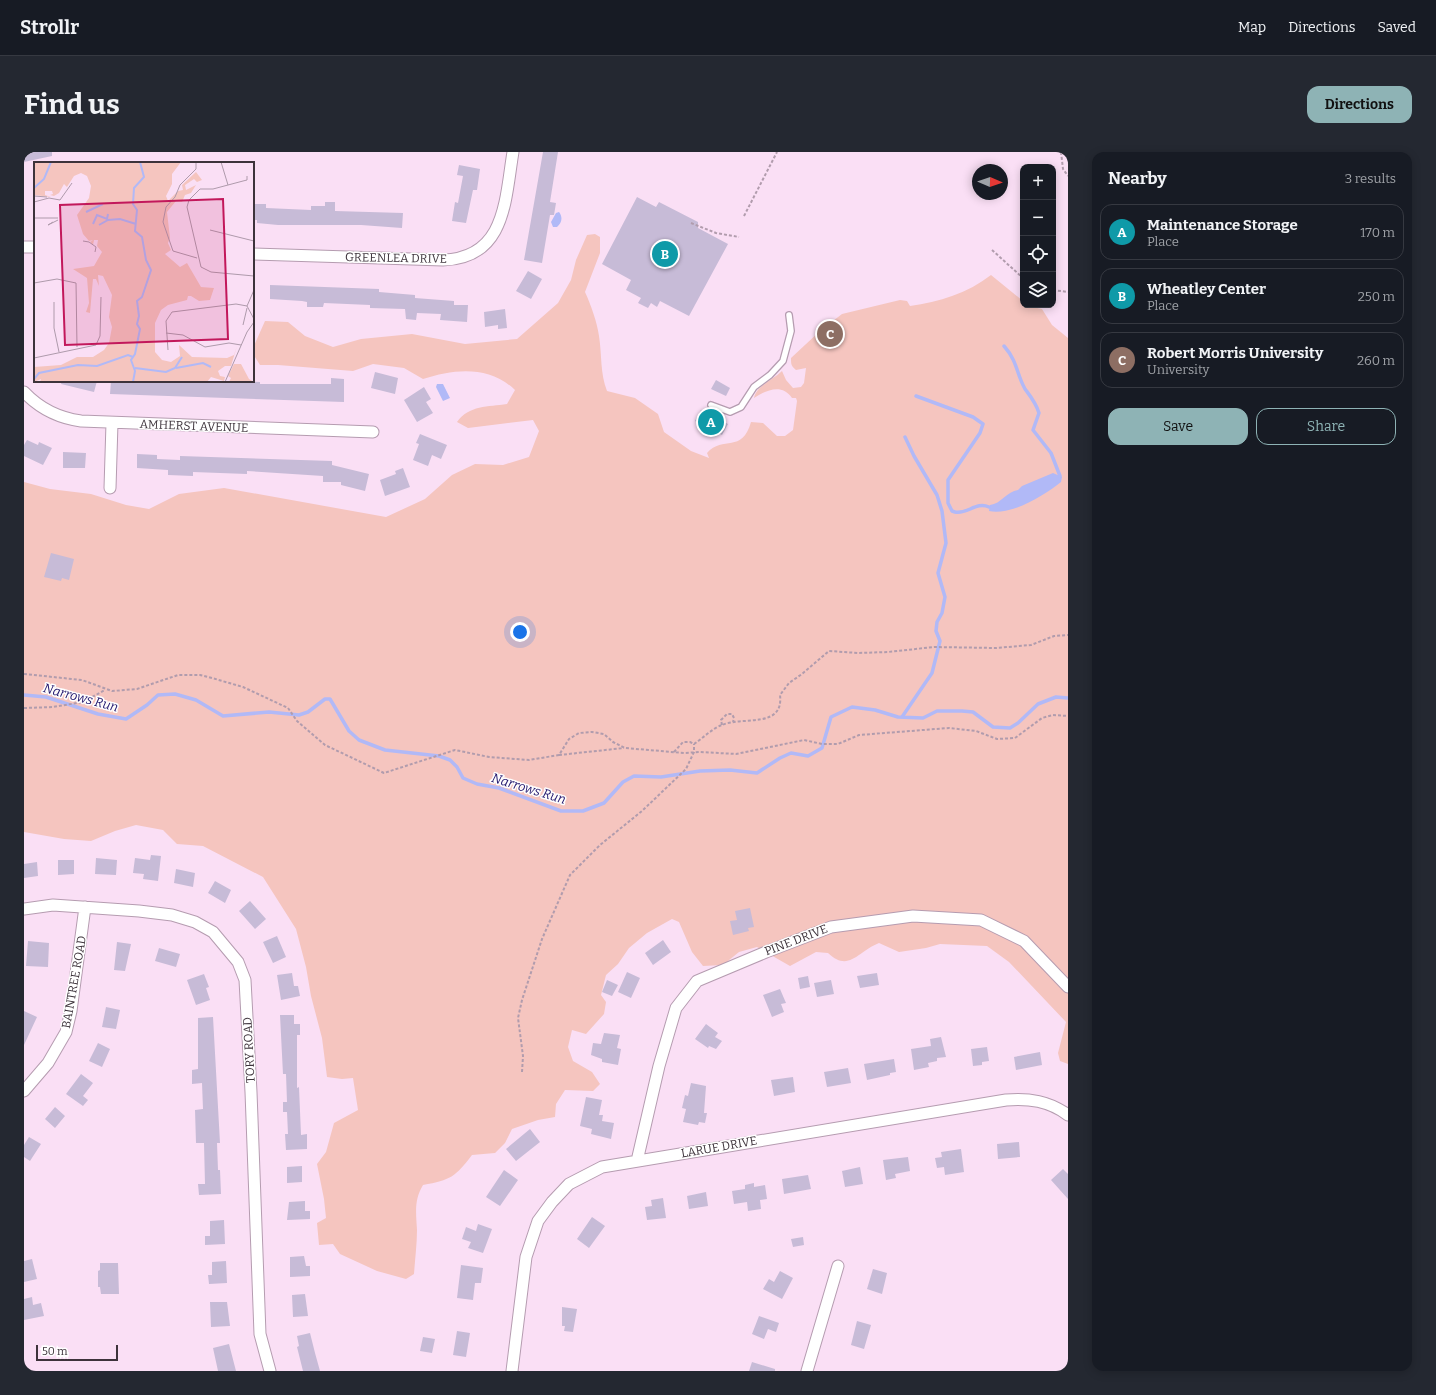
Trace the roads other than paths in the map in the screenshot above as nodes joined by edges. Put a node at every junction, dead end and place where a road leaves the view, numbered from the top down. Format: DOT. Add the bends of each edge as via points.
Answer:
graph roads {
  1 [pos="513,152"];
  2 [pos="254,254"];
  3 [pos="790,316"];
  4 [pos="24,392"];
  5 [pos="711,404"];
  6 [pos="112,423"];
  7 [pos="373,432"];
  8 [pos="110,488"];
  9 [pos="85,907"];
  10 [pos="24,909"];
  11 [pos="1068,987"];
  12 [pos="24,1091"];
  13 [pos="1068,1115"];
  14 [pos="637,1161"];
  15 [pos="838,1266"];
  16 [pos="270,1371"];
  17 [pos="512,1371"];
  18 [pos="807,1371"];
  1 -- 2 [label="street, GREENLEA DRIVE" via="500,224 488,242 463,257 444,260"];
  3 -- 5 [label="lane" via="792,331 783,361 754,387 741,407 730,412"];
  4 -- 6 [label="street, AMHERST AVENUE" via="37,404 58,416 81,421"];
  6 -- 7 [label="street, AMHERST AVENUE"];
  6 -- 8 [label="street"];
  9 -- 10 [label="street, TORY ROAD" via="53,905"];
  9 -- 12 [label="street, BAINTREE ROAD" via="66,1032 48,1063"];
  9 -- 16 [label="street, TORY ROAD" via="172,915 195,922 213,932 238,962 245,980 260,1334"];
  11 -- 14 [label="street, PINE DRIVE" via="1024,940 981,920 913,916 831,927 766,952 697,981 676,1008 659,1066"];
  13 -- 14 [label="street, LARUE DRIVE" via="1058,1108 1038,1101 1006,1100"];
  14 -- 17 [label="street, LARUE DRIVE" via="602,1167 569,1184 538,1221 526,1257"];
  15 -- 18 [label="street"];
}
